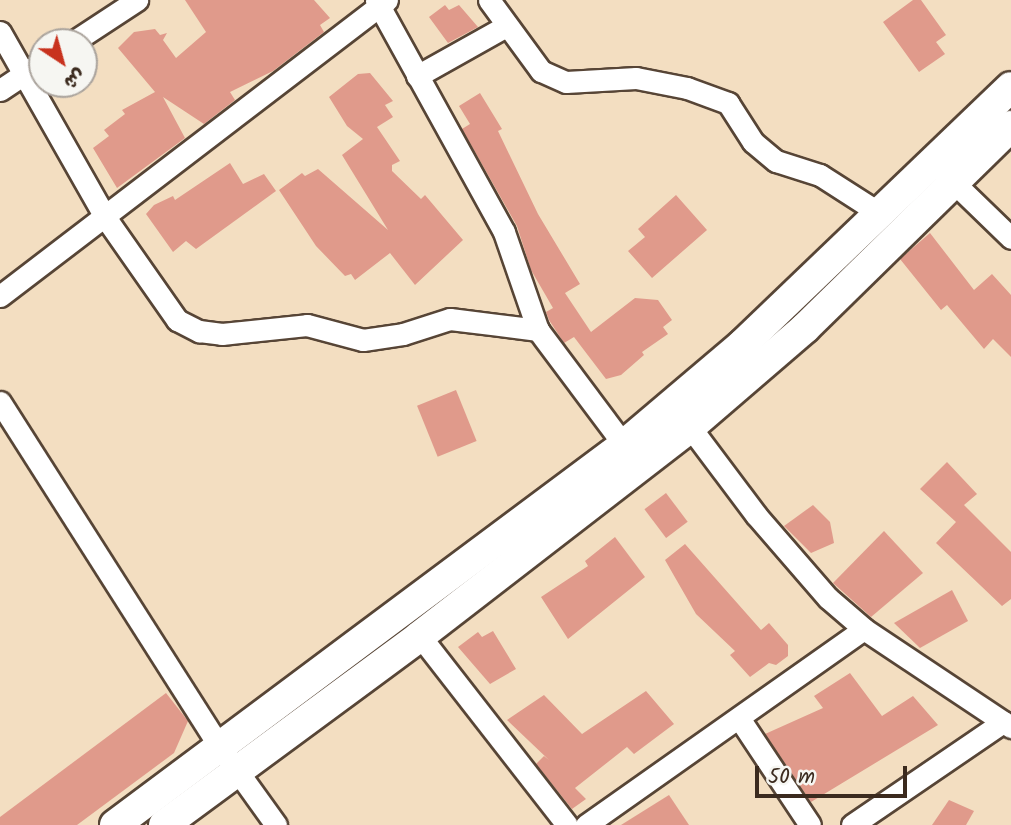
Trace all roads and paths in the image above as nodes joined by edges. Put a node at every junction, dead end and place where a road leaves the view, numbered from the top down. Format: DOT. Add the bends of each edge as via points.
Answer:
graph roads {
  1 [pos="137,0"];
  2 [pos="489,0"];
  3 [pos="381,2"];
  4 [pos="506,26"];
  5 [pos="94,28"];
  6 [pos="0,32"];
  7 [pos="28,62"];
  8 [pos="28,72"];
  9 [pos="417,76"];
  10 [pos="1011,87"];
  11 [pos="0,90"];
  12 [pos="48,98"];
  13 [pos="1011,127"];
  14 [pos="944,173"];
  15 [pos="881,214"];
  16 [pos="105,218"];
  17 [pos="1011,238"];
  18 [pos="0,296"];
  19 [pos="538,330"];
  20 [pos="0,402"];
  21 [pos="690,427"];
  22 [pos="624,445"];
  23 [pos="864,629"];
  24 [pos="420,636"];
  25 [pos="739,718"];
  26 [pos="1007,724"];
  27 [pos="220,747"];
  28 [pos="236,772"];
  29 [pos="115,825"];
  30 [pos="164,825"];
  31 [pos="276,825"];
  32 [pos="567,825"];
  33 [pos="586,825"];
  34 [pos="810,825"];
  35 [pos="852,825"];
  1 -- 5 [label="street"];
  2 -- 4 [label="street"];
  3 -- 9 [label="street"];
  3 -- 16 [label="street"];
  4 -- 9 [label="street"];
  4 -- 15 [label="street" via="541,71 566,82 636,78 687,88 728,103 753,142 776,161 820,175"];
  6 -- 7 [label="street"];
  8 -- 11 [label="street"];
  9 -- 19 [label="street" via="505,232"];
  10 -- 14 [label="street"];
  12 -- 16 [label="street"];
  13 -- 14 [label="street"];
  14 -- 15 [label="street"];
  14 -- 17 [label="street"];
  14 -- 21 [label="street" via="805,328"];
  15 -- 22 [label="street" via="743,344"];
  16 -- 18 [label="street"];
  16 -- 19 [label="street" via="158,298 177,320 199,331 222,334 307,325 363,340 403,334 450,318"];
  19 -- 22 [label="street"];
  20 -- 27 [label="street"];
  21 -- 23 [label="street" via="798,564"];
  21 -- 24 [label="street"];
  22 -- 27 [label="street"];
  23 -- 25 [label="street"];
  23 -- 26 [label="street"];
  24 -- 28 [label="street"];
  24 -- 32 [label="street"];
  25 -- 33 [label="street"];
  25 -- 34 [label="street"];
  26 -- 35 [label="street"];
  27 -- 28 [label="street"];
  27 -- 29 [label="street"];
  28 -- 30 [label="street"];
  28 -- 31 [label="street"];
}
